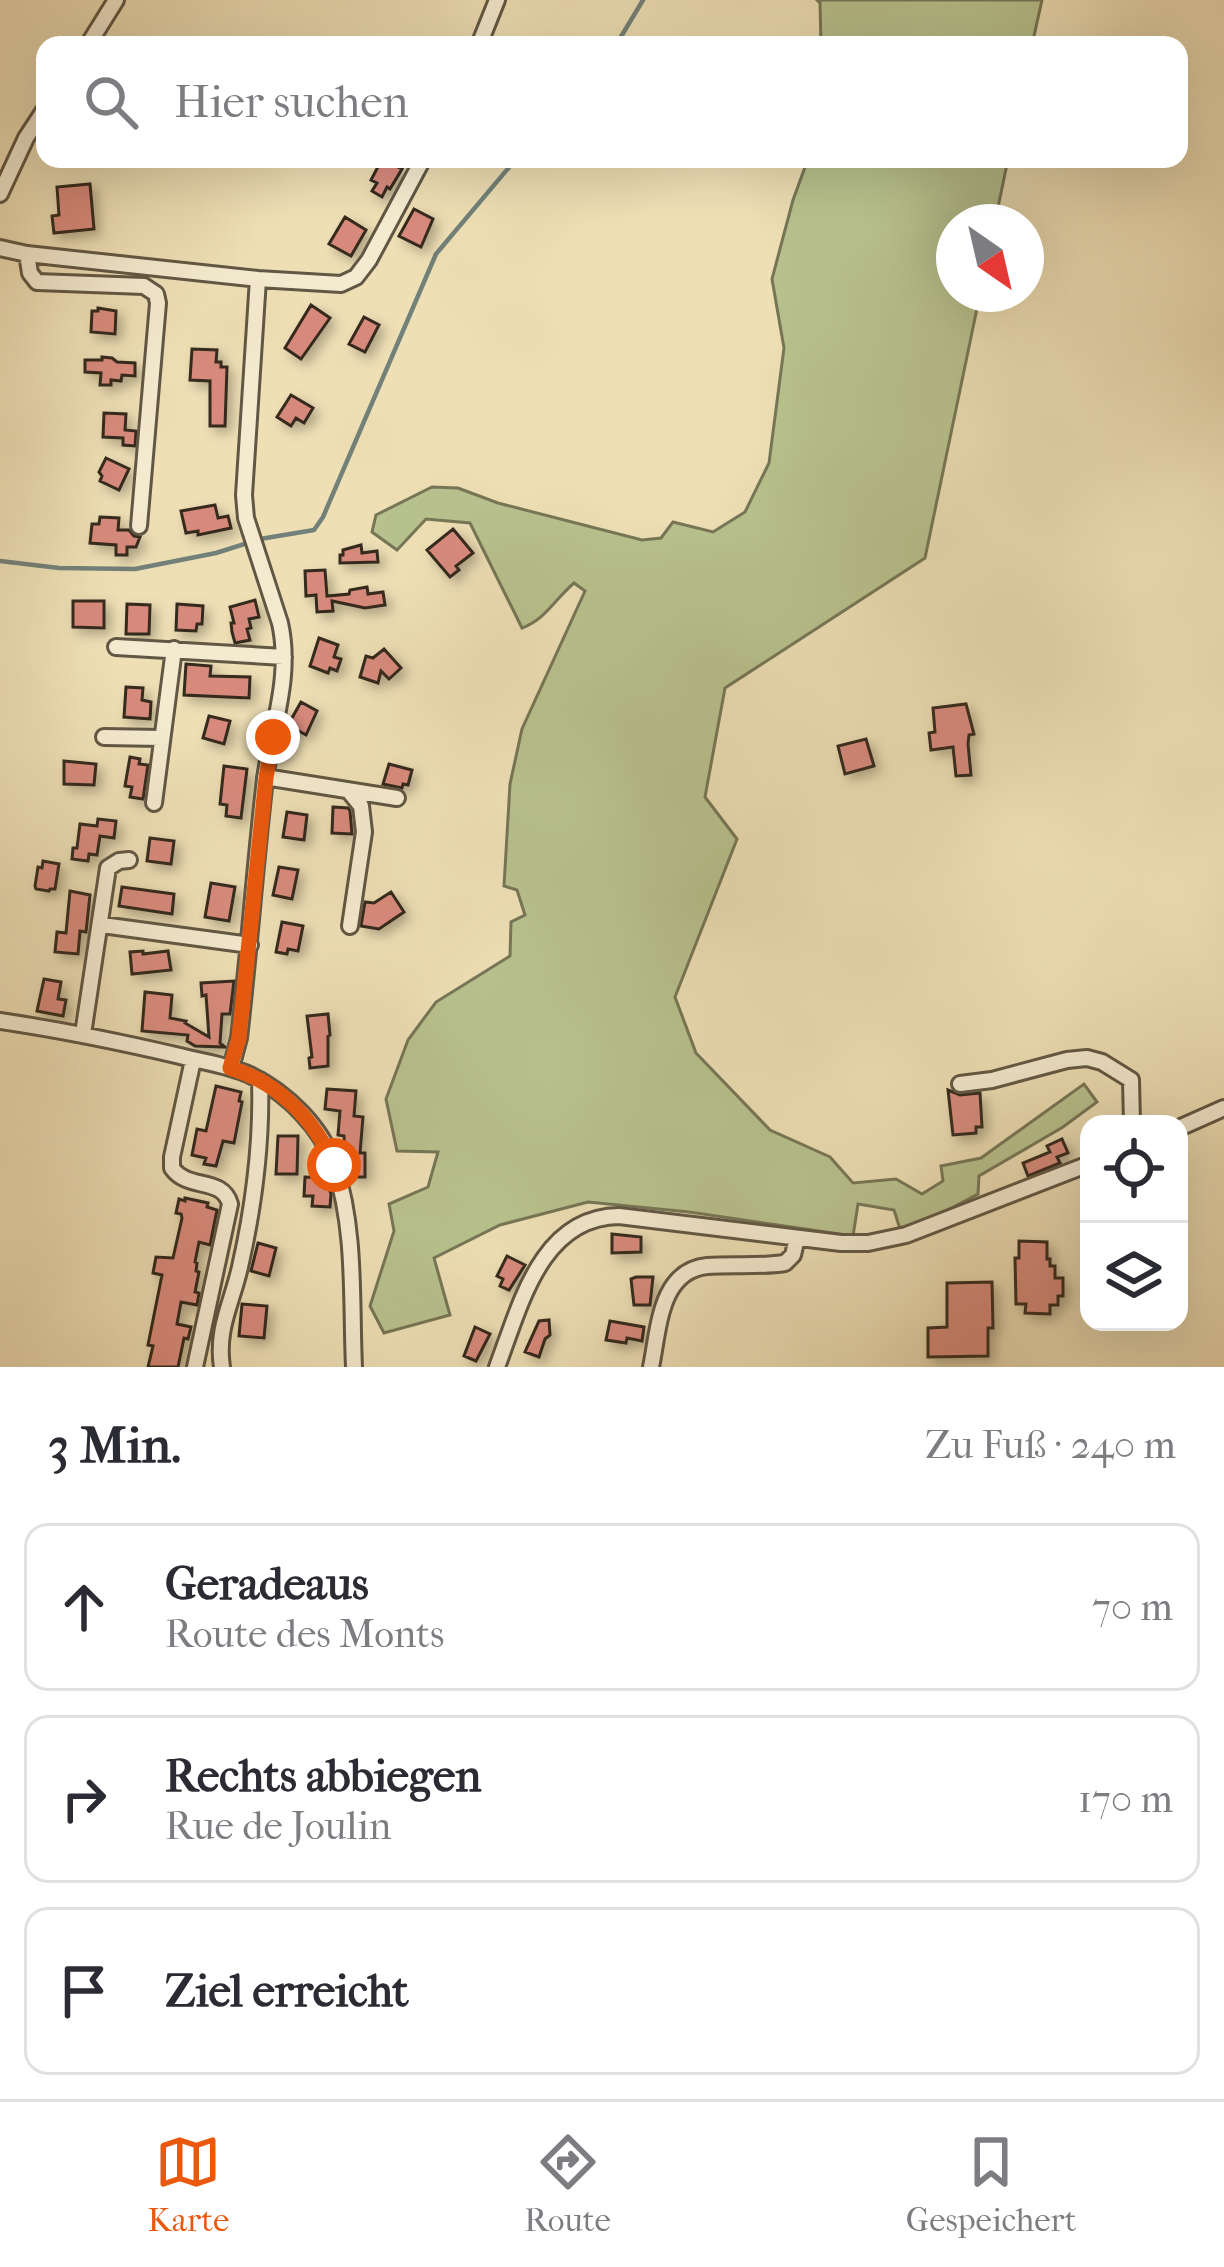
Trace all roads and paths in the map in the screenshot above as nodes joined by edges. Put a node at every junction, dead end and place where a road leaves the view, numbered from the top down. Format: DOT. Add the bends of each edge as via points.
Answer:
graph roads {
  1 [pos="116,0"];
  2 [pos="496,0"];
  3 [pos="94,36"];
  4 [pos="482,36"];
  5 [pos="36,123"];
  6 [pos="419,168"];
  7 [pos="0,194"];
  8 [pos="0,248"];
  9 [pos="27,254"];
  10 [pos="258,279"];
  11 [pos="139,526"];
  12 [pos="116,646"];
  13 [pos="173,649"];
  14 [pos="284,657"];
  15 [pos="104,737"];
  16 [pos="163,738"];
  17 [pos="266,778"];
  18 [pos="348,790"];
  19 [pos="397,798"];
  20 [pos="154,803"];
  21 [pos="129,860"];
  22 [pos="102,925"];
  23 [pos="350,926"];
  24 [pos="250,945"];
  25 [pos="0,1021"];
  26 [pos="83,1034"];
  27 [pos="194,1060"];
  28 [pos="230,1068"];
  29 [pos="260,1080"];
  30 [pos="960,1084"];
  31 [pos="1224,1108"];
  32 [pos="1132,1115"];
  33 [pos="1188,1124"];
  34 [pos="1080,1167"];
  35 [pos="797,1238"];
  36 [pos="195,1367"];
  37 [pos="222,1367"];
  38 [pos="354,1367"];
  39 [pos="496,1367"];
  40 [pos="651,1367"];
  1 -- 3 [label="street"];
  2 -- 4 [label="street"];
  5 -- 7 [label="street"];
  6 -- 10 [label="street" via="356,277 332,285"];
  8 -- 9 [label="street"];
  9 -- 10 [label="street"];
  9 -- 11 [label="street" via="38,282 144,286 156,294"];
  10 -- 14 [label="street" via="244,495"];
  12 -- 13 [label="street"];
  13 -- 14 [label="street"];
  13 -- 16 [label="street"];
  14 -- 17 [label="street"];
  15 -- 16 [label="street"];
  16 -- 20 [label="street"];
  17 -- 18 [label="street"];
  17 -- 24 [label="street"];
  18 -- 19 [label="street"];
  18 -- 23 [label="street" via="361,806 364,832"];
  21 -- 22 [label="street" via="109,868"];
  22 -- 24 [label="street"];
  22 -- 26 [label="street"];
  24 -- 28 [label="street"];
  25 -- 26 [label="street"];
  26 -- 27 [label="street"];
  27 -- 28 [label="street"];
  27 -- 36 [label="street" via="172,1168 187,1181 224,1190 230,1204"];
  28 -- 29 [label="street"];
  29 -- 37 [label="street" via="260,1148 222,1323"];
  29 -- 38 [label="street" via="305,1117 334,1165 348,1233"];
  30 -- 32 [label="street" via="1094,1059 1131,1079"];
  31 -- 33 [label="street"];
  34 -- 35 [label="street" via="893,1239"];
  35 -- 39 [label="street" via="619,1216 586,1221 538,1266"];
  35 -- 40 [label="street" via="784,1263 699,1268 676,1281"];
}
